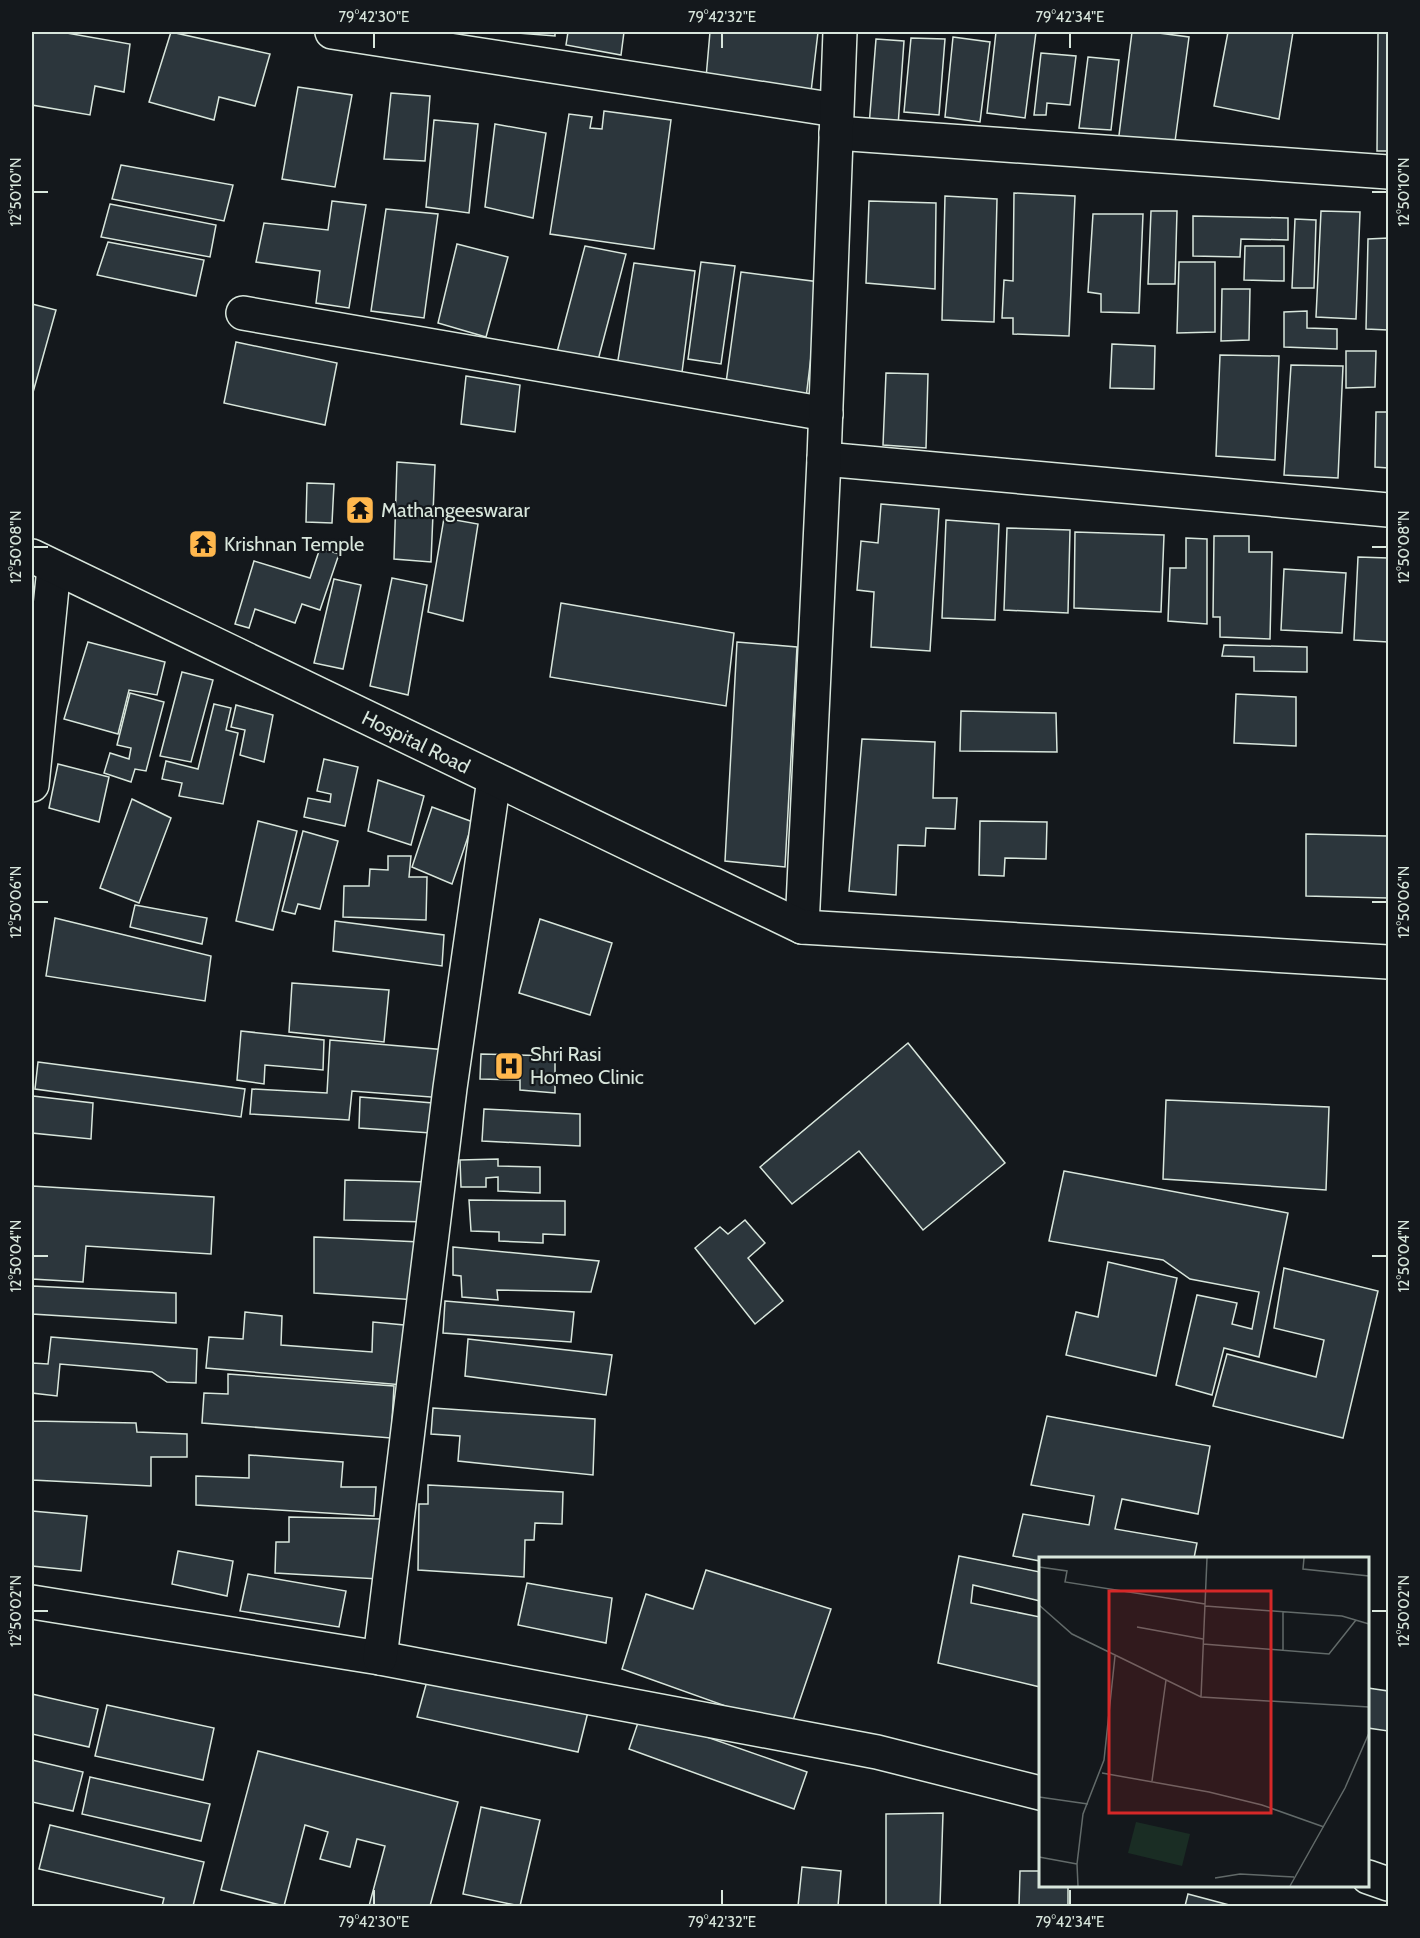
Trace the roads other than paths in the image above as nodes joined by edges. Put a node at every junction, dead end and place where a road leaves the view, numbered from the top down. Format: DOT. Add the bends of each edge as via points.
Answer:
graph roads {
  1 [pos="332,32"];
  2 [pos="840,32"];
  3 [pos="836,121"];
  4 [pos="1389,172"];
  5 [pos="243,313"];
  6 [pos="825,414"];
  7 [pos="824,459"];
  8 [pos="1389,510"];
  9 [pos="43,562"];
  10 [pos="494,779"];
  11 [pos="32,785"];
  12 [pos="802,927"];
  13 [pos="1389,962"];
  14 [pos="32,1602"];
  15 [pos="380,1658"];
  16 [pos="1039,1792"];
  17 [pos="1369,1877"];
  18 [pos="1389,1884"];
  1 -- 3 [label="street"];
  2 -- 3 [label="street"];
  3 -- 4 [label="street"];
  3 -- 6 [label="street"];
  5 -- 6 [label="street"];
  6 -- 7 [label="street"];
  7 -- 8 [label="street"];
  7 -- 12 [label="street"];
  9 -- 10 [label="street, Hospital Road"];
  9 -- 11 [label="street"];
  10 -- 12 [label="street, Hospital Road"];
  10 -- 15 [label="street" via="450,1088"];
  12 -- 13 [label="street"];
  14 -- 15 [label="street"];
  15 -- 16 [label="street" via="877,1752"];
  17 -- 18 [label="street"];
}
